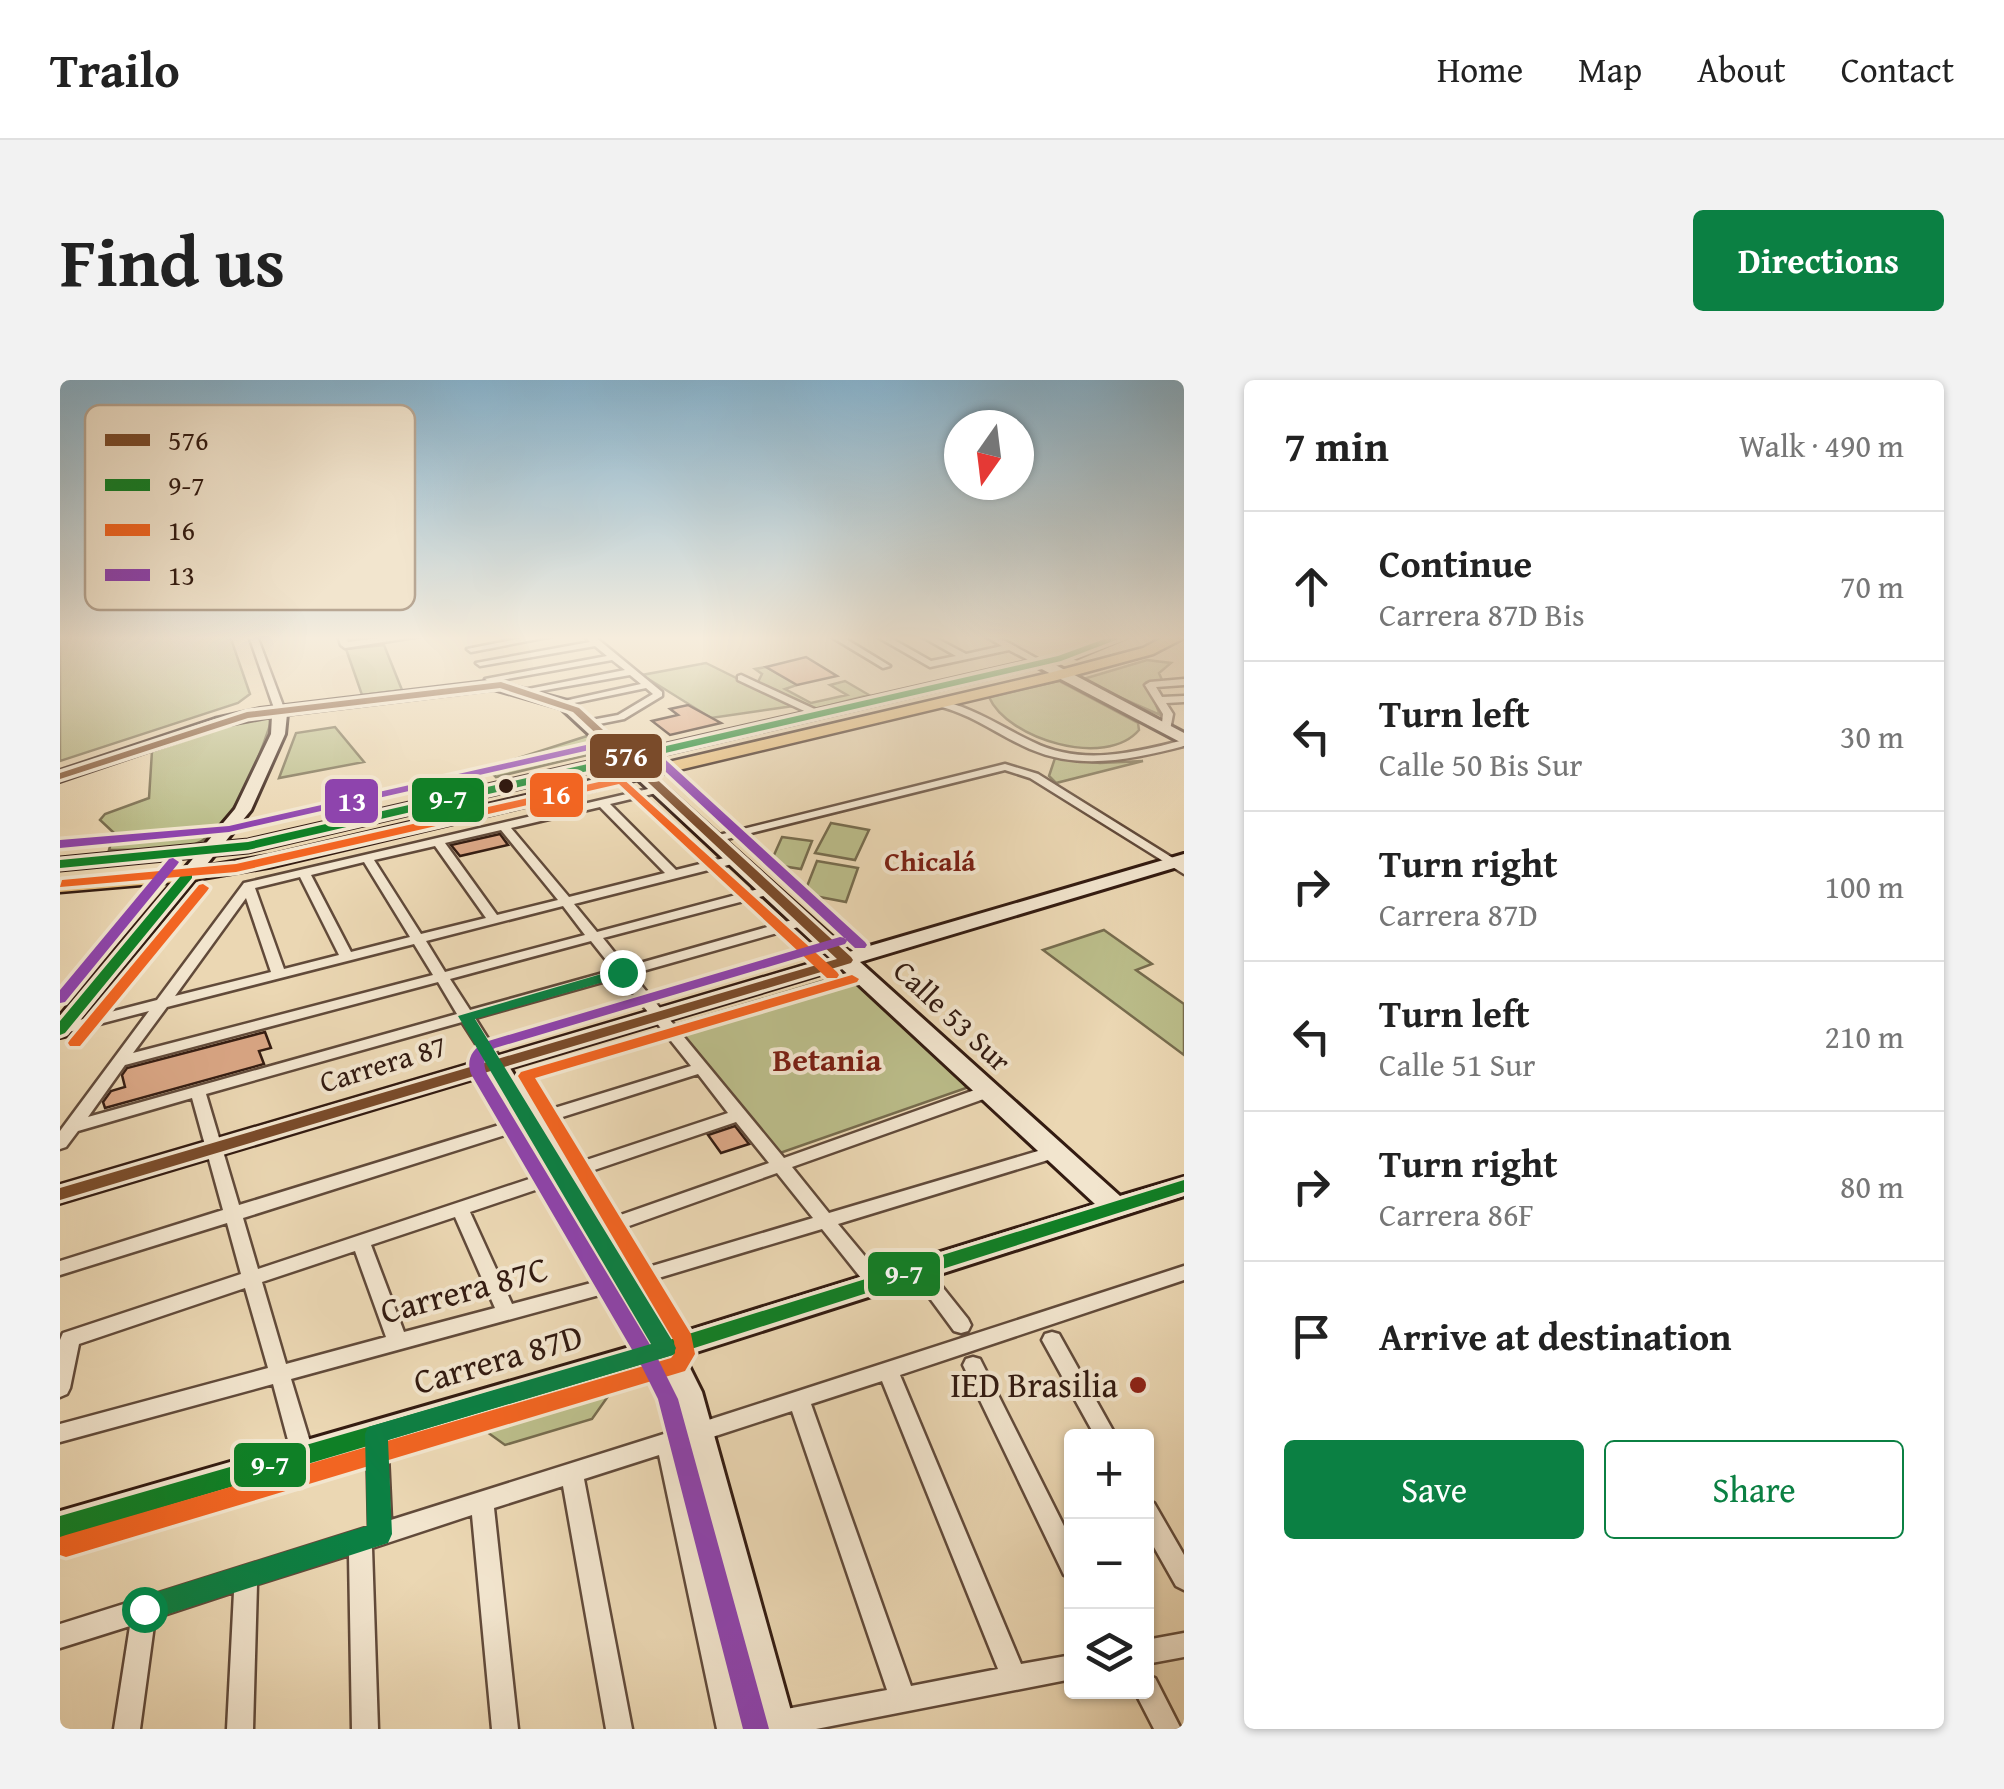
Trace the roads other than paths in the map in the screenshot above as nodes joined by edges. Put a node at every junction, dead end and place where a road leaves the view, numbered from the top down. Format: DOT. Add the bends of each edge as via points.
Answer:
graph roads {
  1 [pos="275,699"];
  2 [pos="372,699"];
  3 [pos="546,699"];
  4 [pos="590,699"];
  5 [pos="651,699"];
  6 [pos="786,699"];
  7 [pos="883,699"];
  8 [pos="962,699"];
  9 [pos="984,699"];
  10 [pos="1108,699"];
  11 [pos="1184,699"];
  12 [pos="1161,700"];
  13 [pos="941,704"];
  14 [pos="565,705"];
  15 [pos="280,712"];
  16 [pos="818,714"];
  17 [pos="589,723"];
  18 [pos="1177,737"];
  19 [pos="1042,747"];
  20 [pos="627,758"];
  21 [pos="60,776"];
  22 [pos="1034,776"];
  23 [pos="653,782"];
  24 [pos="603,803"];
  25 [pos="504,826"];
  26 [pos="715,839"];
  27 [pos="438,842"];
  28 [pos="208,853"];
  29 [pos="367,858"];
  30 [pos="736,859"];
  31 [pos="60,864"];
  32 [pos="1180,864"];
  33 [pos="304,873"];
  34 [pos="674,875"];
  35 [pos="188,876"];
  36 [pos="60,886"];
  37 [pos="248,886"];
  38 [pos="770,890"];
  39 [pos="566,902"];
  40 [pos="494,920"];
  41 [pos="804,921"];
  42 [pos="594,936"];
  43 [pos="418,940"];
  44 [pos="346,957"];
  45 [pos="846,960"];
  46 [pos="622,972"];
  47 [pos="279,974"];
  48 [pos="441,977"];
  49 [pos="163,1003"];
  50 [pos="466,1016"];
  51 [pos="658,1016"];
  52 [pos="60,1029"];
  53 [pos="119,1062"];
  54 [pos="496,1064"];
  55 [pos="700,1068"];
  56 [pos="989,1091"];
  57 [pos="198,1092"];
  58 [pos="738,1114"];
  59 [pos="530,1122"];
  60 [pos="72,1127"];
  61 [pos="60,1143"];
  62 [pos="214,1148"];
  63 [pos="1055,1152"];
  64 [pos="780,1165"];
  65 [pos="562,1174"];
  66 [pos="1184,1186"];
  67 [pos="60,1194"];
  68 [pos="460,1208"];
  69 [pos="1116,1208"];
  70 [pos="233,1214"];
  71 [pos="825,1221"];
  72 [pos="596,1231"];
  73 [pos="360,1241"];
  74 [pos="60,1268"];
  75 [pos="918,1270"];
  76 [pos="1184,1273"];
  77 [pos="252,1278"];
  78 [pos="625,1281"];
  79 [pos="876,1283"];
  80 [pos="506,1312"];
  81 [pos="961,1325"];
  82 [pos="1052,1340"];
  83 [pos="397,1341"];
  84 [pos="666,1348"];
  85 [pos="66,1351"];
  86 [pos="973,1366"];
  87 [pos="888,1371"];
  88 [pos="279,1372"];
  89 [pos="60,1388"];
  90 [pos="799,1400"];
  91 [pos="1102,1429"];
  92 [pos="700,1432"];
  93 [pos="60,1433"];
  94 [pos="376,1434"];
  95 [pos="303,1455"];
  96 [pos="572,1473"];
  97 [pos="482,1502"];
  98 [pos="1151,1519"];
  99 [pos="60,1527"];
  100 [pos="370,1537"];
  101 [pos="1064,1551"];
  102 [pos="246,1576"];
  103 [pos="1184,1578"];
  104 [pos="144,1609"];
  105 [pos="60,1636"];
  106 [pos="1184,1645"];
  107 [pos="1154,1651"];
  108 [pos="1064,1669"];
  109 [pos="1014,1678"];
  110 [pos="903,1699"];
  111 [pos="1153,1699"];
  112 [pos="777,1727"];
  113 [pos="127,1729"];
  114 [pos="240,1729"];
  115 [pos="365,1729"];
  116 [pos="505,1729"];
  117 [pos="619,1729"];
  118 [pos="730,1729"];
  119 [pos="1168,1729"];
  1 -- 15 [label="street"];
  2 -- 15 [label="street"];
  3 -- 14 [label="street"];
  4 -- 14 [label="street"];
  5 -- 17 [label="street" via="622,717"];
  6 -- 16 [label="street"];
  7 -- 16 [label="main road"];
  8 -- 13 [label="main road"];
  9 -- 19 [label="street" via="988,713"];
  10 -- 18 [label="street"];
  11 -- 12 [label="street"];
  12 -- 18 [label="street"];
  13 -- 19 [label="street"];
  13 -- 23 [label="main road"];
  14 -- 17 [label="street, Calle 53 Sur"];
  15 -- 21 [label="street" via="220,722"];
  15 -- 28 [label="street" via="255,790"];
  16 -- 20 [label="main road"];
  17 -- 20 [label="street, Calle 53 Sur"];
  18 -- 19 [label="street" via="1106,760"];
  19 -- 22 [label="street" via="1045,760"];
  20 -- 23 [label="street, Calle 53 Sur"];
  20 -- 28 [label="main road"];
  22 -- 26 [label="street" via="998,768"];
  22 -- 32 [label="street"];
  23 -- 24 [label="street"];
  23 -- 26 [label="street, Calle 53 Sur"];
  23 -- 35 [label="main road"];
  24 -- 25 [label="street"];
  24 -- 34 [label="street"];
  25 -- 27 [label="street"];
  25 -- 39 [label="street"];
  26 -- 30 [label="street, Calle 53 Sur"];
  27 -- 29 [label="street"];
  27 -- 40 [label="street"];
  28 -- 31 [label="main road"];
  28 -- 35 [label="street"];
  29 -- 33 [label="street"];
  29 -- 43 [label="street"];
  30 -- 34 [label="street"];
  30 -- 38 [label="street, Calle 53 Sur"];
  32 -- 45 [label="street, Carrera 87"];
  33 -- 37 [label="street"];
  33 -- 44 [label="street"];
  34 -- 39 [label="street"];
  35 -- 36 [label="main road"];
  35 -- 52 [label="street"];
  37 -- 47 [label="street"];
  37 -- 49 [label="street"];
  38 -- 41 [label="street, Calle 53 Sur"];
  38 -- 42 [label="street"];
  39 -- 40 [label="street"];
  39 -- 42 [label="street"];
  40 -- 43 [label="street"];
  41 -- 45 [label="street, Calle 53 Sur"];
  41 -- 46 [label="street"];
  42 -- 46 [label="street"];
  42 -- 48 [label="street"];
  43 -- 44 [label="street"];
  43 -- 48 [label="street"];
  44 -- 47 [label="street"];
  45 -- 51 [label="street, Carrera 87"];
  45 -- 56 [label="street, Calle 53 Sur"];
  46 -- 50 [label="street"];
  46 -- 51 [label="street"];
  47 -- 49 [label="street"];
  48 -- 50 [label="street"];
  48 -- 53 [label="street"];
  49 -- 52 [label="street"];
  49 -- 53 [label="street"];
  50 -- 54 [label="street"];
  50 -- 57 [label="street"];
  51 -- 54 [label="street, Carrera 87"];
  51 -- 55 [label="street"];
  53 -- 60 [label="street"];
  54 -- 59 [label="street"];
  54 -- 62 [label="street, Carrera 87"];
  55 -- 58 [label="street"];
  55 -- 59 [label="street"];
  56 -- 63 [label="street, Calle 53 Sur"];
  56 -- 64 [label="street"];
  57 -- 60 [label="street"];
  57 -- 62 [label="street"];
  58 -- 64 [label="street"];
  58 -- 65 [label="street"];
  59 -- 65 [label="street"];
  59 -- 70 [label="street"];
  60 -- 61 [label="street"];
  62 -- 67 [label="street, Carrera 87"];
  62 -- 70 [label="street"];
  63 -- 69 [label="street, Calle 53 Sur"];
  63 -- 71 [label="street, Carrera 87C"];
  64 -- 71 [label="street"];
  64 -- 72 [label="street"];
  65 -- 68 [label="street"];
  65 -- 72 [label="street"];
  66 -- 69 [label="street, Carrera 87D"];
  68 -- 73 [label="street"];
  68 -- 80 [label="street"];
  69 -- 75 [label="street, Carrera 87D"];
  70 -- 74 [label="street"];
  70 -- 77 [label="street"];
  71 -- 78 [label="street, Carrera 87C"];
  71 -- 79 [label="street"];
  72 -- 78 [label="street"];
  73 -- 77 [label="street"];
  73 -- 83 [label="street"];
  75 -- 79 [label="street, Carrera 87D"];
  75 -- 81 [label="street"];
  76 -- 87 [label="street"];
  77 -- 85 [label="street"];
  77 -- 88 [label="street"];
  78 -- 80 [label="street, Carrera 87C"];
  78 -- 84 [label="street"];
  79 -- 84 [label="street, Carrera 87D"];
  80 -- 83 [label="street, Carrera 87C"];
  82 -- 91 [label="street"];
  83 -- 88 [label="street, Carrera 87C"];
  84 -- 92 [label="street"];
  84 -- 94 [label="street, Carrera 87D"];
  85 -- 89 [label="street"];
  86 -- 101 [label="street"];
  87 -- 90 [label="street"];
  87 -- 109 [label="street"];
  88 -- 93 [label="street, Carrera 87C"];
  88 -- 95 [label="street"];
  90 -- 92 [label="street"];
  90 -- 110 [label="street"];
  92 -- 112 [label="street"];
  94 -- 95 [label="street, Carrera 87D"];
  94 -- 100 [label="street"];
  95 -- 99 [label="street, Carrera 87D"];
  96 -- 97 [label="street"];
  96 -- 117 [label="street"];
  96 -- 118 [label="street" via="667,1443"];
  97 -- 100 [label="street"];
  97 -- 116 [label="street"];
  98 -- 103 [label="street"];
  100 -- 102 [label="street"];
  100 -- 115 [label="street"];
  102 -- 104 [label="street"];
  102 -- 114 [label="street"];
  104 -- 105 [label="street"];
  104 -- 113 [label="street"];
  106 -- 107 [label="street"];
  108 -- 109 [label="street"];
  109 -- 110 [label="street"];
  110 -- 112 [label="street"];
  111 -- 119 [label="street"];
}
